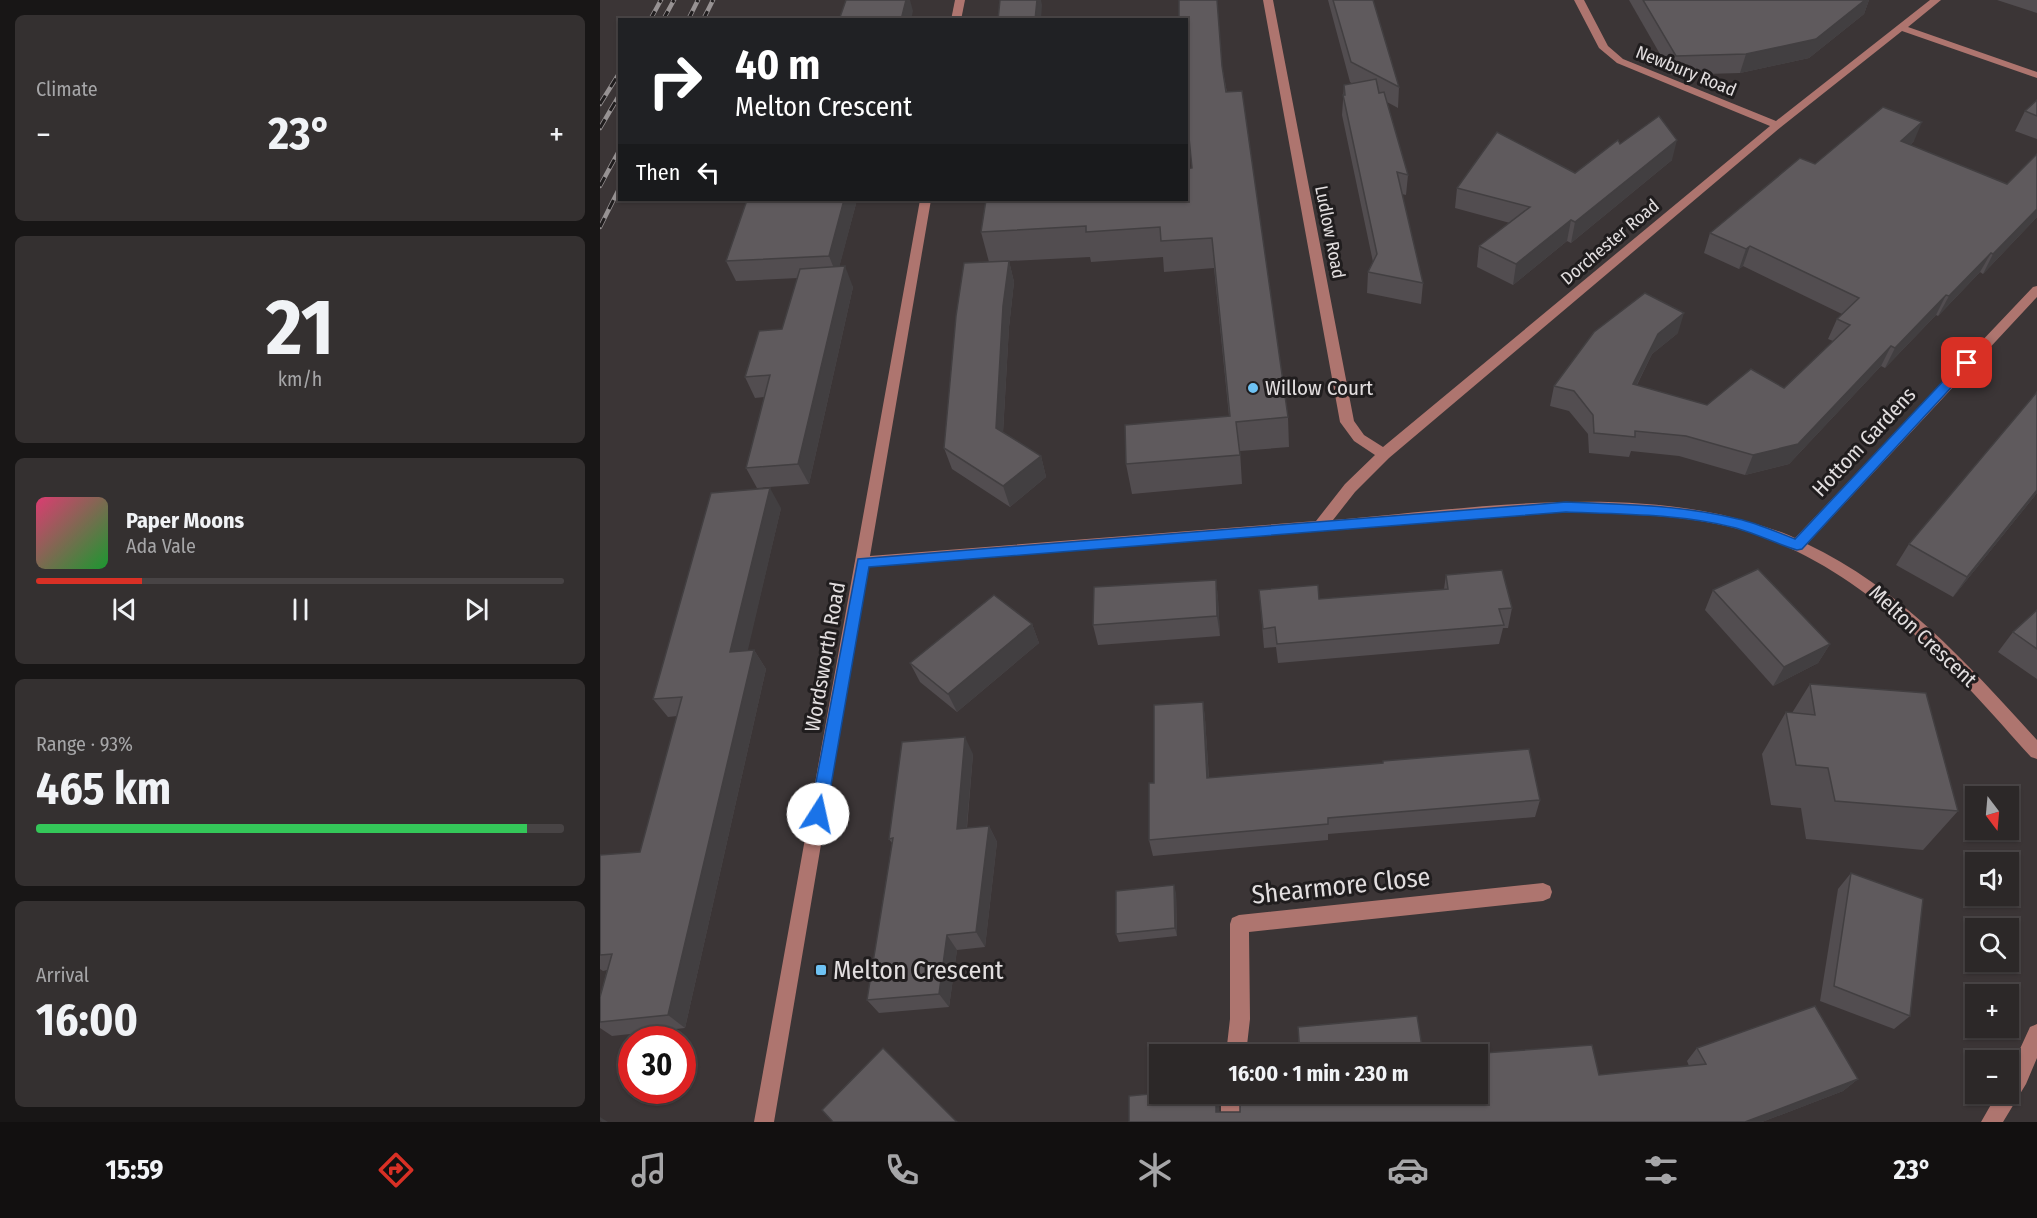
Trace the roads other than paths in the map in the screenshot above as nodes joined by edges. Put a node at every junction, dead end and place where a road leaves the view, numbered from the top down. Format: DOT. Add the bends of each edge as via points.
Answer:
graph roads {
  1 [pos="960,0"];
  2 [pos="1268,0"];
  3 [pos="1579,0"];
  4 [pos="1936,0"];
  5 [pos="957,18"];
  6 [pos="1902,28"];
  7 [pos="2037,75"];
  8 [pos="1777,125"];
  9 [pos="926,201"];
  10 [pos="2037,290"];
  11 [pos="1384,454"];
  12 [pos="1320,526"];
  13 [pos="1797,545"];
  14 [pos="863,562"];
  15 [pos="2037,752"];
  16 [pos="1543,892"];
  17 [pos="2037,1034"];
  18 [pos="1237,1044"];
  19 [pos="1231,1104"];
  20 [pos="764,1122"];
  21 [pos="1231,1122"];
  22 [pos="1991,1122"];
  1 -- 5 [label="street"];
  2 -- 11 [label="street, Ludlow Road" via="1347,422 1359,438"];
  3 -- 8 [label="street, Newbury Road" via="1604,48 1620,61"];
  4 -- 6 [label="street, Dorchester Road"];
  6 -- 7 [label="street"];
  6 -- 8 [label="street, Dorchester Road"];
  8 -- 11 [label="street, Dorchester Road"];
  9 -- 14 [label="street, Wordsworth Road"];
  10 -- 13 [label="street, Hottom Gardens"];
  11 -- 12 [label="street, Dorchester Road"];
  12 -- 13 [label="street, Melton Crescent" via="1532,509 1611,508 1703,516 1740,524"];
  12 -- 14 [label="street, Melton Crescent"];
  13 -- 15 [label="street, Melton Crescent" via="1845,569 1897,607"];
  14 -- 20 [label="street, Wordsworth Road"];
  16 -- 18 [label="street, Shearmore Close" via="1239,924"];
  17 -- 22 [label="street" via="2019,1077"];
  19 -- 21 [label="street"];
}
